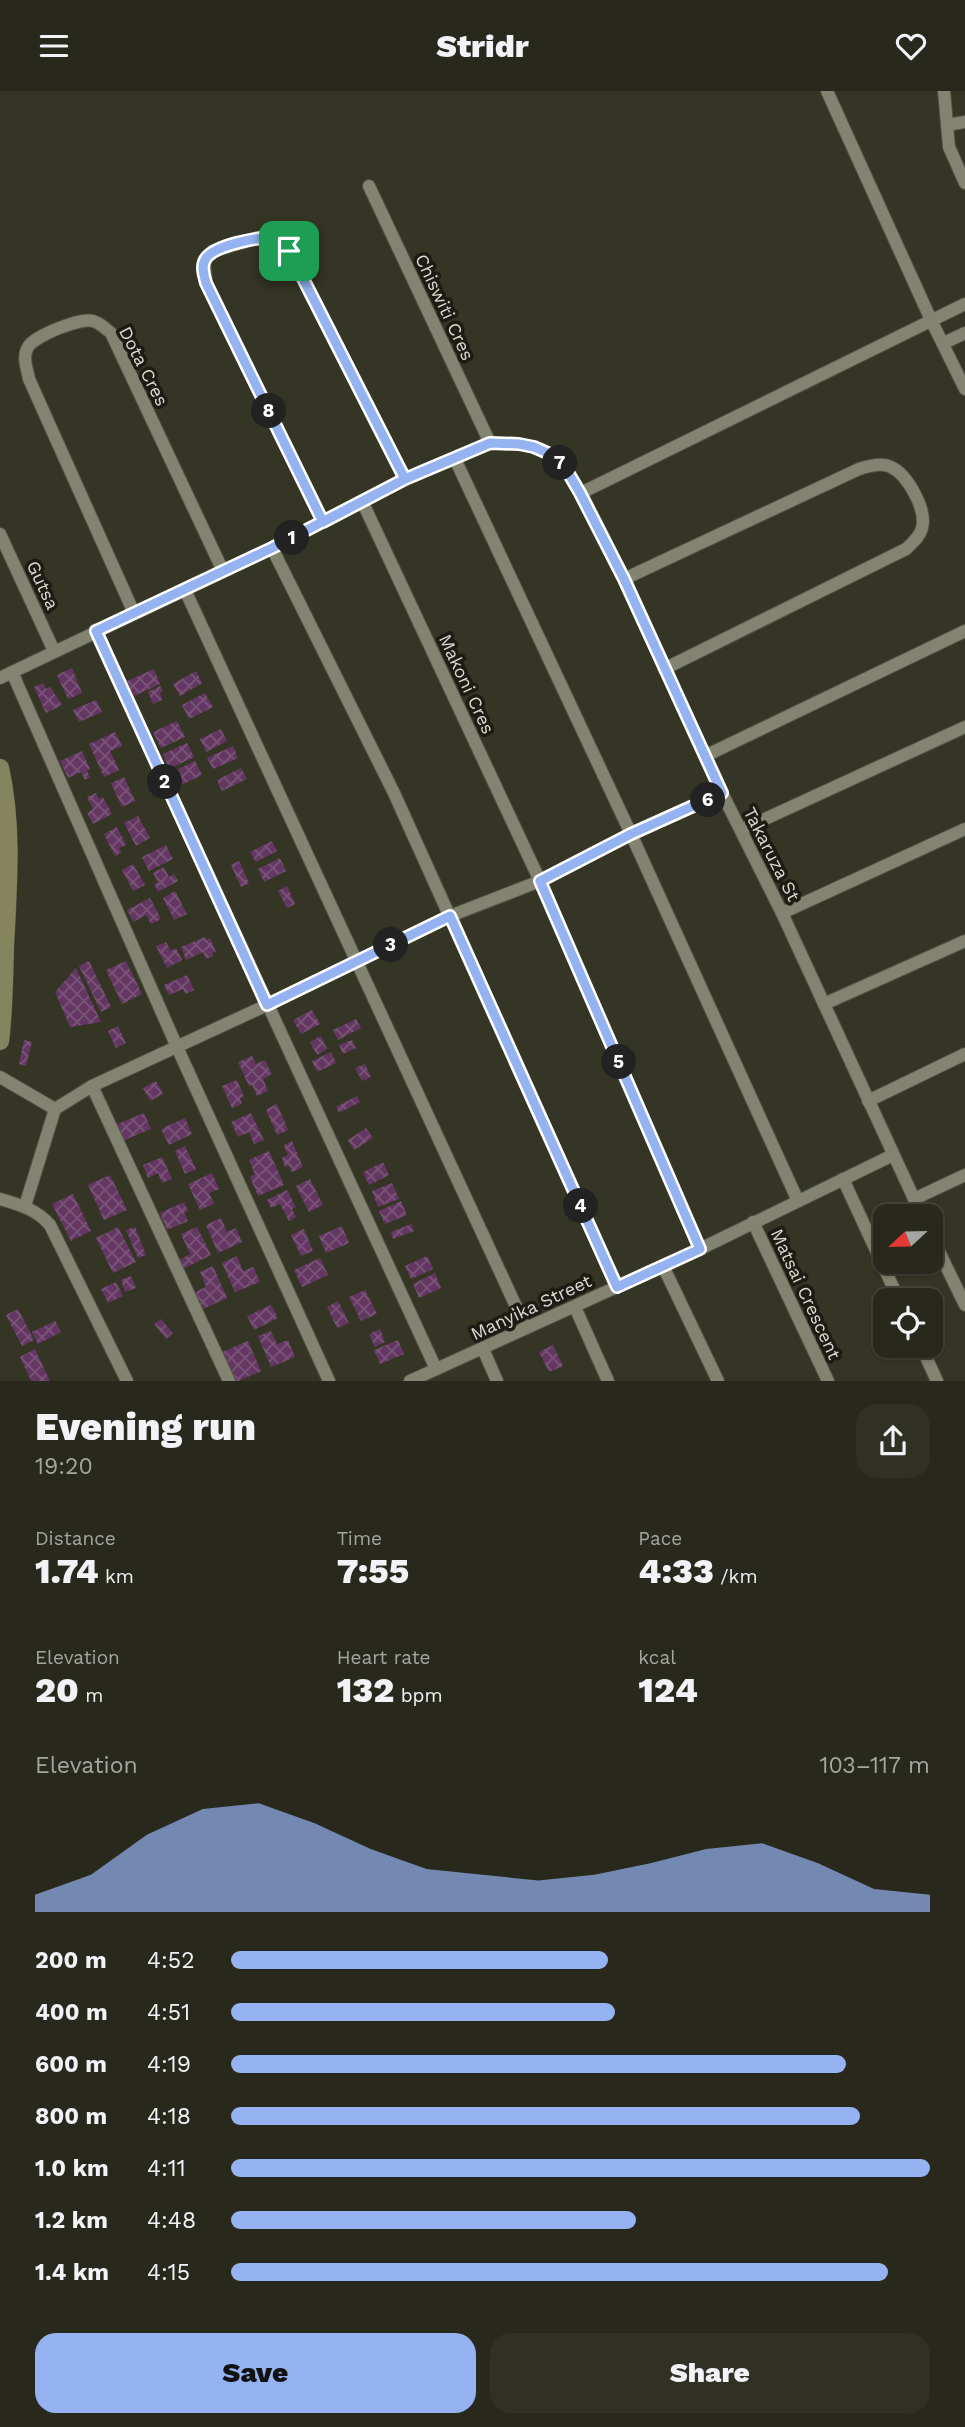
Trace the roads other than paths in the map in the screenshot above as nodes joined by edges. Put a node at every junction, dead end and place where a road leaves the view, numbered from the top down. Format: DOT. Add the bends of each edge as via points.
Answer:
graph roads {
  1 [pos="828,91"];
  2 [pos="944,91"];
  3 [pos="965,122"];
  4 [pos="947,125"];
  5 [pos="965,183"];
  6 [pos="369,186"];
  7 [pos="965,304"];
  8 [pos="932,322"];
  9 [pos="965,333"];
  10 [pos="943,343"];
  11 [pos="965,389"];
  12 [pos="490,443"];
  13 [pos="455,459"];
  14 [pos="405,479"];
  15 [pos="580,493"];
  16 [pos="362,501"];
  17 [pos="323,522"];
  18 [pos="0,534"];
  19 [pos="272,548"];
  20 [pos="223,571"];
  21 [pos="624,579"];
  22 [pos="185,590"];
  23 [pos="134,613"];
  24 [pos="96,631"];
  25 [pos="965,632"];
  26 [pos="54,651"];
  27 [pos="664,669"];
  28 [pos="6,675"];
  29 [pos="965,727"];
  30 [pos="705,756"];
  31 [pos="0,768"];
  32 [pos="722,793"];
  33 [pos="965,829"];
  34 [pos="741,830"];
  35 [pos="631,834"];
  36 [pos="540,881"];
  37 [pos="782,913"];
  38 [pos="450,916"];
  39 [pos="965,941"];
  40 [pos="358,961"];
  41 [pos="824,1004"];
  42 [pos="267,1005"];
  43 [pos="0,1040"];
  44 [pos="177,1047"];
  45 [pos="965,1054"];
  46 [pos="0,1077"];
  47 [pos="92,1086"];
  48 [pos="868,1101"];
  49 [pos="55,1109"];
  50 [pos="893,1155"];
  51 [pos="965,1175"];
  52 [pos="843,1179"];
  53 [pos="0,1199"];
  54 [pos="914,1199"];
  55 [pos="798,1201"];
  56 [pos="916,1204"];
  57 [pos="24,1206"];
  58 [pos="753,1222"];
  59 [pos="700,1249"];
  60 [pos="943,1254"];
  61 [pos="663,1266"];
  62 [pos="960,1281"];
  63 [pos="617,1287"];
  64 [pos="893,1288"];
  65 [pos="965,1305"];
  66 [pos="575,1307"];
  67 [pos="526,1328"];
  68 [pos="483,1349"];
  69 [pos="926,1358"];
  70 [pos="436,1369"];
  71 [pos="127,1381"];
  72 [pos="229,1381"];
  73 [pos="329,1381"];
  74 [pos="410,1381"];
  75 [pos="497,1381"];
  76 [pos="608,1381"];
  77 [pos="718,1381"];
  78 [pos="828,1381"];
  79 [pos="937,1381"];
  1 -- 8 [label="street"];
  2 -- 4 [label="street"];
  3 -- 4 [label="street"];
  4 -- 5 [label="street" via="950,147"];
  6 -- 12 [label="street, Chiswiti Cres"];
  7 -- 8 [label="street"];
  8 -- 10 [label="street"];
  8 -- 15 [label="street"];
  9 -- 10 [label="street"];
  10 -- 11 [label="street"];
  12 -- 13 [label="street, Takaruza St"];
  12 -- 15 [label="street, Takaruza St" via="526,445 552,455"];
  13 -- 14 [label="street, Takaruza St"];
  13 -- 35 [label="street"];
  14 -- 16 [label="street, Takaruza St"];
  14 -- 17 [label="street" via="289,251 275,237 261,237 213,251 204,260 206,283"];
  15 -- 21 [label="street, Takaruza St"];
  16 -- 17 [label="street, Takaruza St"];
  16 -- 36 [label="street, Makoni Cres"];
  17 -- 19 [label="street, Takaruza St"];
  18 -- 26 [label="street, Gutsa"];
  19 -- 20 [label="street, Takaruza St"];
  19 -- 38 [label="street"];
  20 -- 22 [label="street, Takaruza St"];
  20 -- 23 [label="street, Dota Cres" via="111,334 90,320 33,339 26,349 29,379"];
  21 -- 27 [label="street, Takaruza St"];
  21 -- 27 [label="street" via="871,465 889,465 903,475 920,507 923,526 906,549"];
  22 -- 23 [label="street, Takaruza St"];
  22 -- 40 [label="street"];
  23 -- 24 [label="street, Takaruza St"];
  24 -- 26 [label="street, Takaruza St"];
  24 -- 42 [label="street"];
  25 -- 30 [label="street"];
  26 -- 28 [label="street, Takaruza St"];
  27 -- 30 [label="street, Takaruza St"];
  28 -- 44 [label="street"];
  29 -- 34 [label="street"];
  30 -- 32 [label="street, Takaruza St"];
  31 -- 43 [label="street" via="7,819 7,880"];
  32 -- 34 [label="street, Takaruza St"];
  32 -- 35 [label="street"];
  33 -- 37 [label="street"];
  34 -- 37 [label="street, Takaruza St"];
  35 -- 36 [label="street"];
  35 -- 55 [label="street"];
  36 -- 38 [label="street"];
  36 -- 59 [label="street, Makoni Cres"];
  37 -- 41 [label="street, Takaruza St"];
  38 -- 40 [label="street"];
  38 -- 63 [label="street"];
  39 -- 41 [label="street"];
  40 -- 42 [label="street"];
  40 -- 67 [label="street"];
  41 -- 48 [label="street, Takaruza St"];
  42 -- 44 [label="street"];
  42 -- 70 [label="street"];
  44 -- 47 [label="street"];
  44 -- 73 [label="street"];
  45 -- 48 [label="street"];
  46 -- 49 [label="street"];
  47 -- 49 [label="street"];
  47 -- 72 [label="street"];
  48 -- 50 [label="street, Takaruza St"];
  49 -- 57 [label="street"];
  50 -- 52 [label="street, Manyika Street"];
  50 -- 54 [label="street, Takaruza St"];
  51 -- 54 [label="street"];
  52 -- 55 [label="street, Manyika Street"];
  52 -- 64 [label="street"];
  53 -- 57 [label="street"];
  54 -- 56 [label="street, Takaruza St"];
  55 -- 58 [label="street, Manyika Street"];
  57 -- 71 [label="street" via="50,1225"];
  58 -- 59 [label="street, Manyika Street"];
  58 -- 78 [label="street, Matsai Crescent"];
  59 -- 61 [label="street, Manyika Street"];
  60 -- 62 [label="street"];
  61 -- 63 [label="street, Manyika Street"];
  61 -- 77 [label="street"];
  62 -- 65 [label="street"];
  63 -- 66 [label="street, Manyika Street"];
  66 -- 67 [label="street, Manyika Street"];
  66 -- 76 [label="street"];
  67 -- 68 [label="street, Manyika Street"];
  68 -- 70 [label="street, Manyika Street"];
  68 -- 75 [label="street"];
  69 -- 79 [label="street"];
  70 -- 74 [label="street, Manyika Street"];
}
